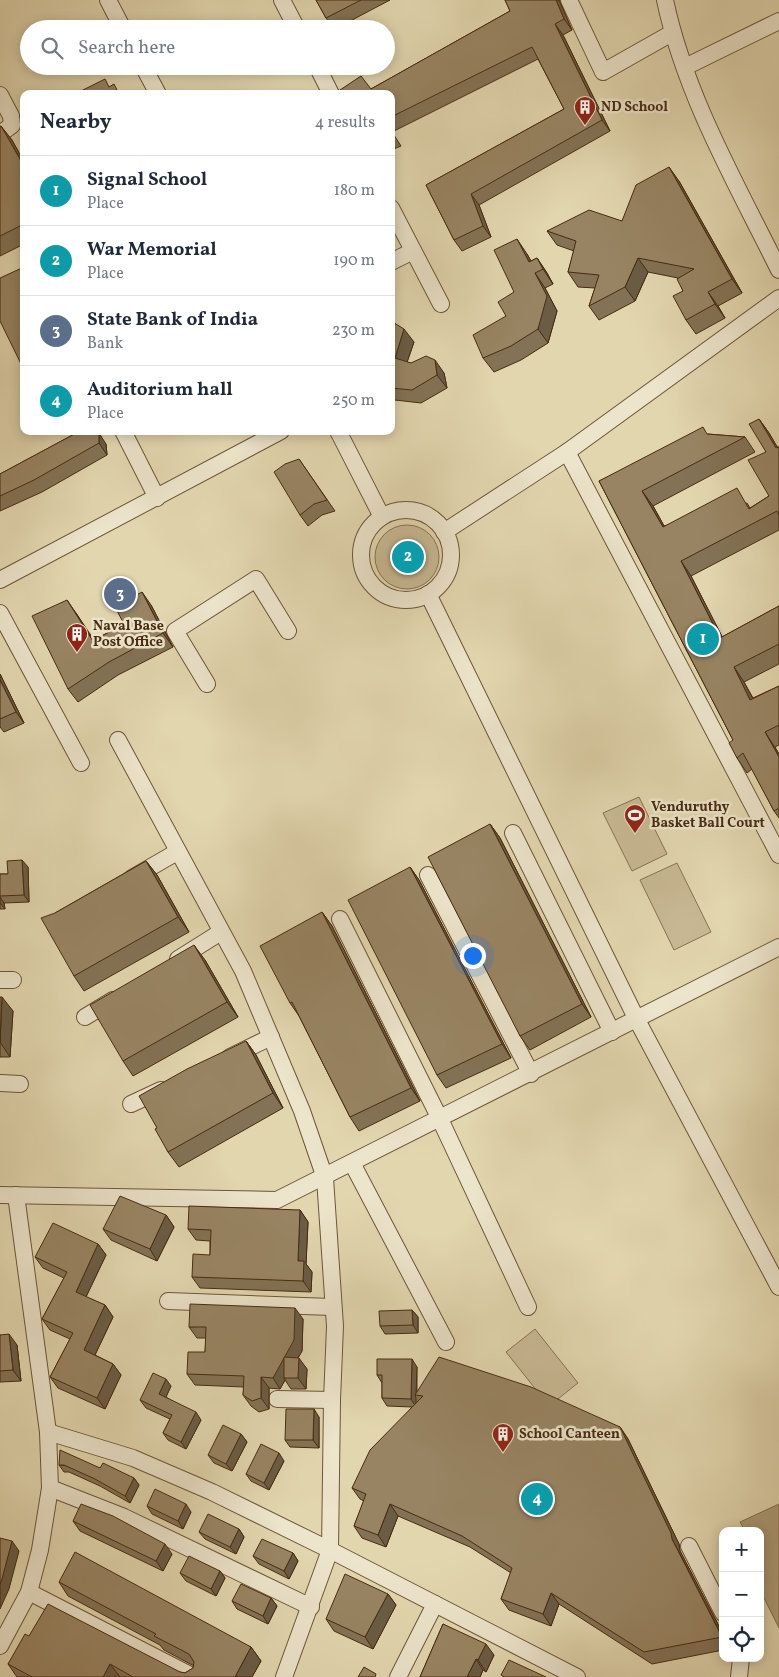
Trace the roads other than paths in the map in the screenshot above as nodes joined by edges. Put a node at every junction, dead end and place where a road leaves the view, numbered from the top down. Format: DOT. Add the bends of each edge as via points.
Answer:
graph roads {
  1 [pos="108,0"];
  2 [pos="282,0"];
  3 [pos="569,0"];
  4 [pos="665,0"];
  5 [pos="118,20"];
  6 [pos="292,20"];
  7 [pos="779,21"];
  8 [pos="672,33"];
  9 [pos="685,67"];
  10 [pos="148,75"];
  11 [pos="322,75"];
  12 [pos="156,90"];
  13 [pos="329,90"];
  14 [pos="0,95"];
  15 [pos="0,134"];
  16 [pos="395,216"];
  17 [pos="413,251"];
  18 [pos="395,260"];
  19 [pos="779,270"];
  20 [pos="779,298"];
  21 [pos="441,304"];
  22 [pos="125,435"];
  23 [pos="273,435"];
  24 [pos="340,435"];
  25 [pos="567,452"];
  26 [pos="157,498"];
  27 [pos="382,517"];
  28 [pos="444,532"];
  29 [pos="0,580"];
  30 [pos="428,594"];
  31 [pos="0,612"];
  32 [pos="288,631"];
  33 [pos="207,684"];
  34 [pos="118,740"];
  35 [pos="81,763"];
  36 [pos="513,834"];
  37 [pos="177,852"];
  38 [pos="779,855"];
  39 [pos="428,875"];
  40 [pos="119,886"];
  41 [pos="340,919"];
  42 [pos="221,932"];
  43 [pos="779,947"];
  44 [pos="162,969"];
  45 [pos="128,990"];
  46 [pos="86,1017"];
  47 [pos="638,1020"];
  48 [pos="612,1032"];
  49 [pos="271,1038"];
  50 [pos="219,1062"];
  51 [pos="531,1074"];
  52 [pos="0,1083"];
  53 [pos="175,1083"];
  54 [pos="20,1084"];
  55 [pos="131,1104"];
  56 [pos="439,1117"];
  57 [pos="352,1163"];
  58 [pos="325,1178"];
  59 [pos="8,1195"];
  60 [pos="779,1287"];
  61 [pos="168,1301"];
  62 [pos="332,1307"];
  63 [pos="528,1307"];
  64 [pos="446,1342"];
  65 [pos="277,1399"];
  66 [pos="332,1400"];
  67 [pos="48,1432"];
  68 [pos="50,1488"];
  69 [pos="689,1546"];
  70 [pos="330,1550"];
  71 [pos="30,1592"];
  72 [pos="435,1604"];
  73 [pos="719,1605"];
  74 [pos="310,1607"];
  75 [pos="0,1646"];
  76 [pos="741,1662"];
  77 [pos="194,1677"];
  78 [pos="284,1677"];
  79 [pos="398,1677"];
  80 [pos="578,1677"];
  81 [pos="739,1677"];
  1 -- 5 [label="street"];
  2 -- 6 [label="street"];
  3 -- 8 [label="street" via="602,72"];
  4 -- 8 [label="street"];
  7 -- 9 [label="street"];
  8 -- 9 [label="street"];
  9 -- 19 [label="street" via="710,130"];
  10 -- 12 [label="street"];
  11 -- 13 [label="street"];
  14 -- 15 [label="street" via="12,125"];
  16 -- 17 [label="street"];
  17 -- 18 [label="street"];
  17 -- 21 [label="street"];
  20 -- 25 [label="street"];
  22 -- 26 [label="street"];
  23 -- 26 [label="street"];
  24 -- 27 [label="street"];
  25 -- 28 [label="street"];
  25 -- 38 [label="street"];
  26 -- 29 [label="street"];
  27 -- 28 [label="street" via="396,512 423,514"];
  27 -- 30 [label="street" via="371,526 362,546 362,567 368,580 378,590 396,598 416,599"];
  28 -- 30 [label="street" via="450,546 447,573"];
  30 -- 47 [label="street"];
  31 -- 35 [label="street"];
  32 -- 33 [label="street" via="256,579 174,631"];
  34 -- 37 [label="street"];
  36 -- 48 [label="street"];
  37 -- 40 [label="street"];
  37 -- 42 [label="street"];
  39 -- 51 [label="street"];
  41 -- 56 [label="street"];
  42 -- 44 [label="street"];
  42 -- 49 [label="street" via="243,971"];
  43 -- 47 [label="street"];
  45 -- 46 [label="street"];
  47 -- 48 [label="street"];
  47 -- 60 [label="street"];
  48 -- 51 [label="street"];
  49 -- 50 [label="street"];
  49 -- 58 [label="street" via="302,1111"];
  51 -- 56 [label="street"];
  52 -- 54 [label="street"];
  53 -- 55 [label="street"];
  56 -- 57 [label="street"];
  56 -- 63 [label="street"];
  57 -- 58 [label="street"];
  57 -- 64 [label="street"];
  58 -- 59 [label="street" via="277,1200"];
  58 -- 62 [label="street"];
  59 -- 67 [label="street"];
  61 -- 62 [label="street"];
  62 -- 66 [label="street" via="335,1326"];
  65 -- 66 [label="street"];
  66 -- 70 [label="street"];
  67 -- 68 [label="street"];
  67 -- 70 [label="street" via="133,1458 212,1492"];
  68 -- 71 [label="street"];
  68 -- 74 [label="street" via="124,1517"];
  69 -- 73 [label="street"];
  70 -- 72 [label="street"];
  70 -- 74 [label="street"];
  71 -- 75 [label="street"];
  71 -- 77 [label="street"];
  72 -- 79 [label="street"];
  72 -- 80 [label="street"];
  74 -- 78 [label="street"];
  76 -- 81 [label="street"];
}
